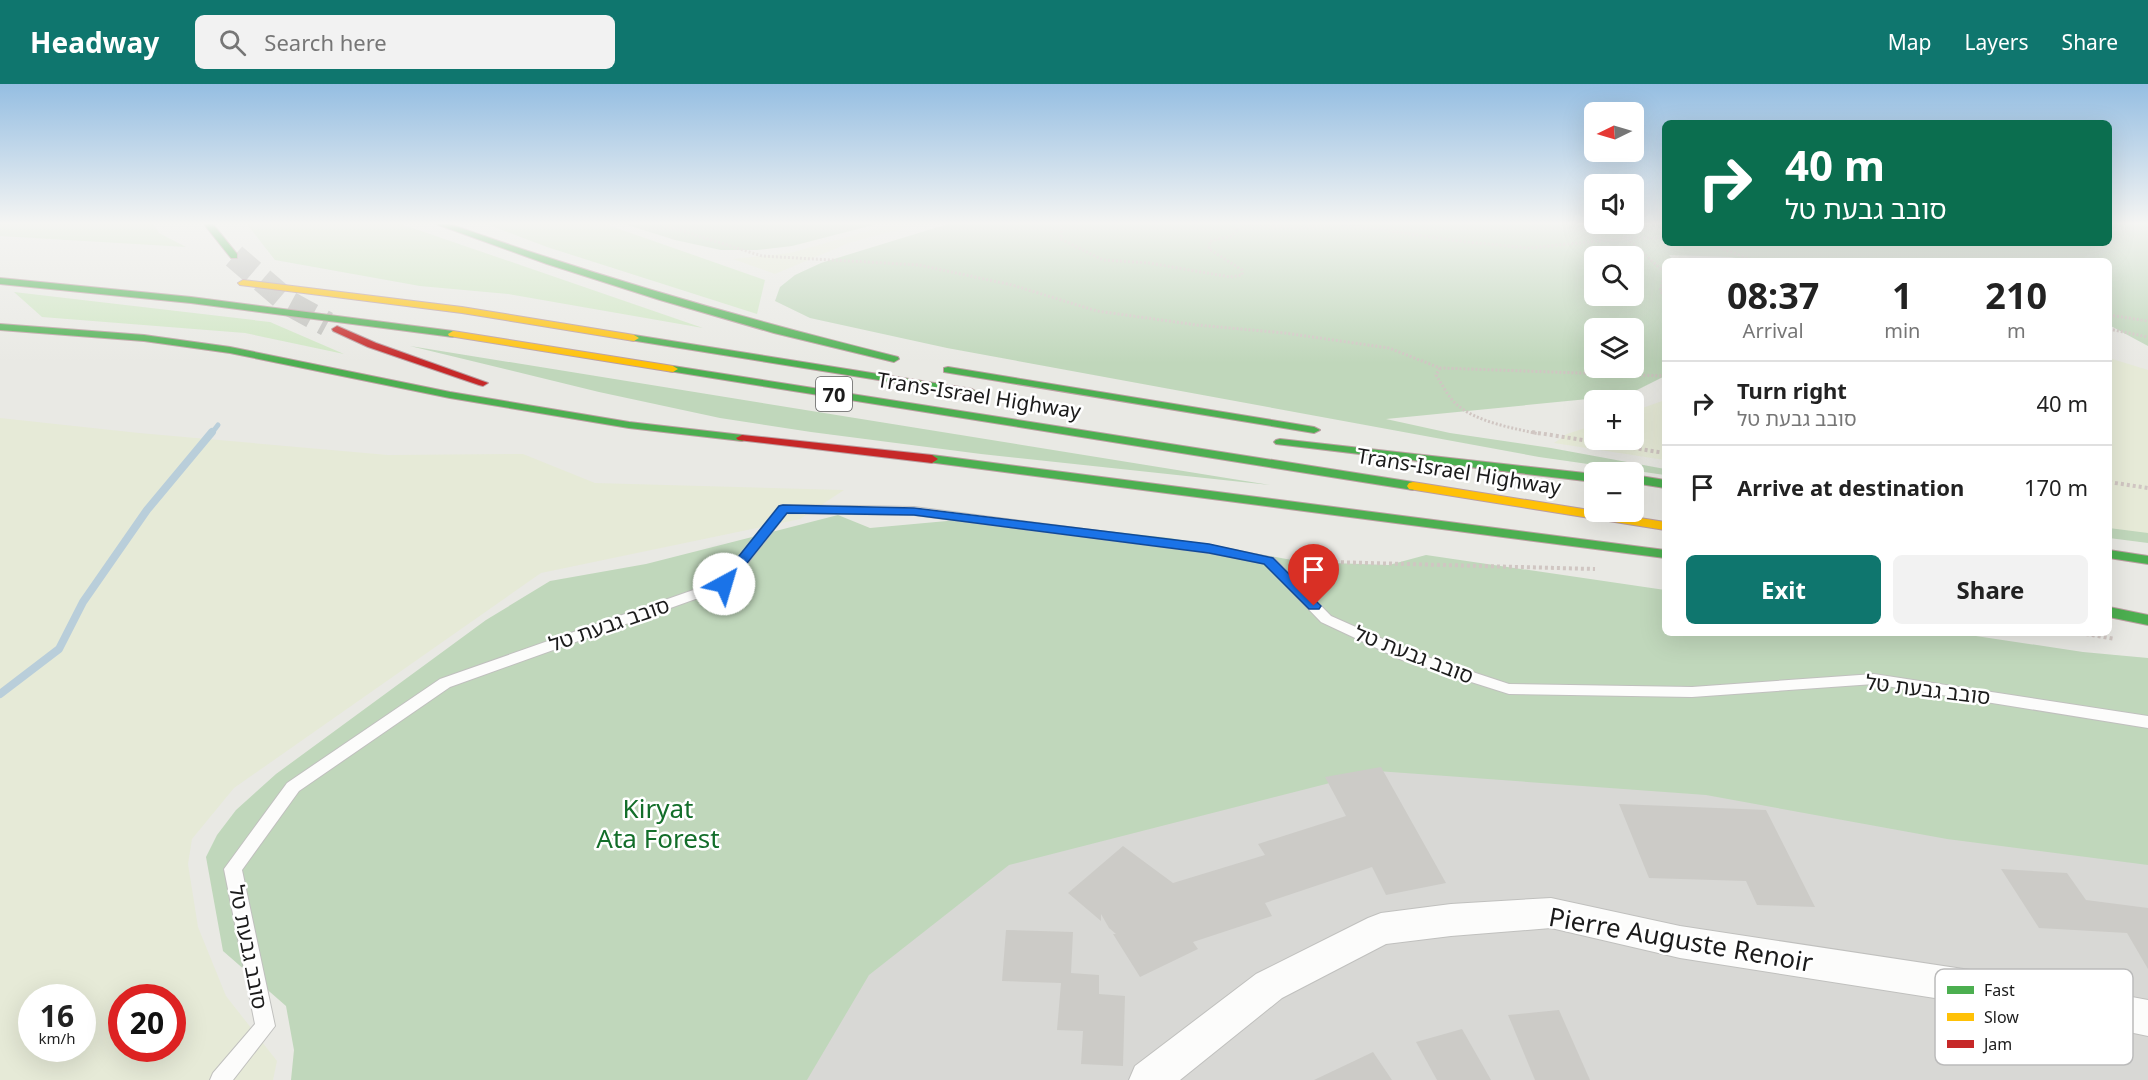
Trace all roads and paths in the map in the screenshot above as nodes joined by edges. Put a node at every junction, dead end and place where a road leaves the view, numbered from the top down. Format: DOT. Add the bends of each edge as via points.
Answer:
graph roads {
  1 [pos="573,269"];
  2 [pos="940,269"];
  3 [pos="1181,269"];
  4 [pos="1241,269"];
  5 [pos="0,280"];
  6 [pos="224,281"];
  7 [pos="2112,315"];
  8 [pos="2148,321"];
  9 [pos="327,324"];
  10 [pos="0,327"];
  11 [pos="2112,330"];
  12 [pos="2148,337"];
  13 [pos="909,362"];
  14 [pos="932,367"];
  15 [pos="1440,368"];
  16 [pos="1662,376"];
  17 [pos="495,386"];
  18 [pos="515,391"];
  19 [pos="981,394"];
  20 [pos="1326,431"];
  21 [pos="1372,439"];
  22 [pos="1263,440"];
  23 [pos="831,447"];
  24 [pos="1662,453"];
  25 [pos="1584,471"];
  26 [pos="1584,477"];
  27 [pos="1644,482"];
  28 [pos="2112,482"];
  29 [pos="1662,485"];
  30 [pos="2148,488"];
  31 [pos="1662,526"];
  32 [pos="1662,554"];
  33 [pos="2112,554"];
  34 [pos="2148,560"];
  35 [pos="1269,561"];
  36 [pos="1606,570"];
  37 [pos="2112,613"];
  38 [pos="2148,620"];
  39 [pos="2112,623"];
  40 [pos="2148,629"];
  41 [pos="2148,722"];
  42 [pos="1935,981"];
  43 [pos="2133,1015"];
  44 [pos="2148,1018"];
  45 [pos="220,1080"];
  46 [pos="1149,1080"];
  1 -- 13 [label="highway" via="765,328"];
  2 -- 15 [label="path" via="1012,285 1097,311 1389,348"];
  3 -- 4 [label="path" via="1230,277 1242,275"];
  5 -- 31 [label="highway, Trans-Israel Highway / 70" via="433,331"];
  6 -- 19 [label="highway, Trans-Israel Highway / 70" via="472,312"];
  7 -- 8 [label="path"];
  9 -- 17 [label="highway" via="372,345"];
  10 -- 23 [label="highway" via="184,343 565,416"];
  11 -- 12 [label="path"];
  14 -- 20 [label="highway"];
  15 -- 16 [label="path"];
  15 -- 24 [label="path" via="1436,375 1456,405 1485,419 1518,429"];
  18 -- 23 [label="highway" via="681,426"];
  21 -- 25 [label="highway"];
  22 -- 26 [label="highway, Trans-Israel Highway"];
  23 -- 32 [label="highway" via="1242,496"];
  27 -- 29 [label="highway"];
  28 -- 30 [label="path"];
  33 -- 34 [label="highway"];
  35 -- 36 [label="path"];
  35 -- 41 [label="lane, סובב גבעת טל" via="1326,619 1407,656 1509,689 1692,692 1874,679"];
  35 -- 45 [label="lane, סובב גבעת טל" via="1209,549 914,512 783,509 724,584 445,682 293,787 233,869 265,1026"];
  37 -- 38 [label="highway"];
  39 -- 40 [label="highway"];
  42 -- 46 [label="street, Pierre Auguste Renoir" via="1680,942 1551,913 1381,929 1269,986"];
  43 -- 44 [label="street, Pierre Auguste Renoir"];
}
